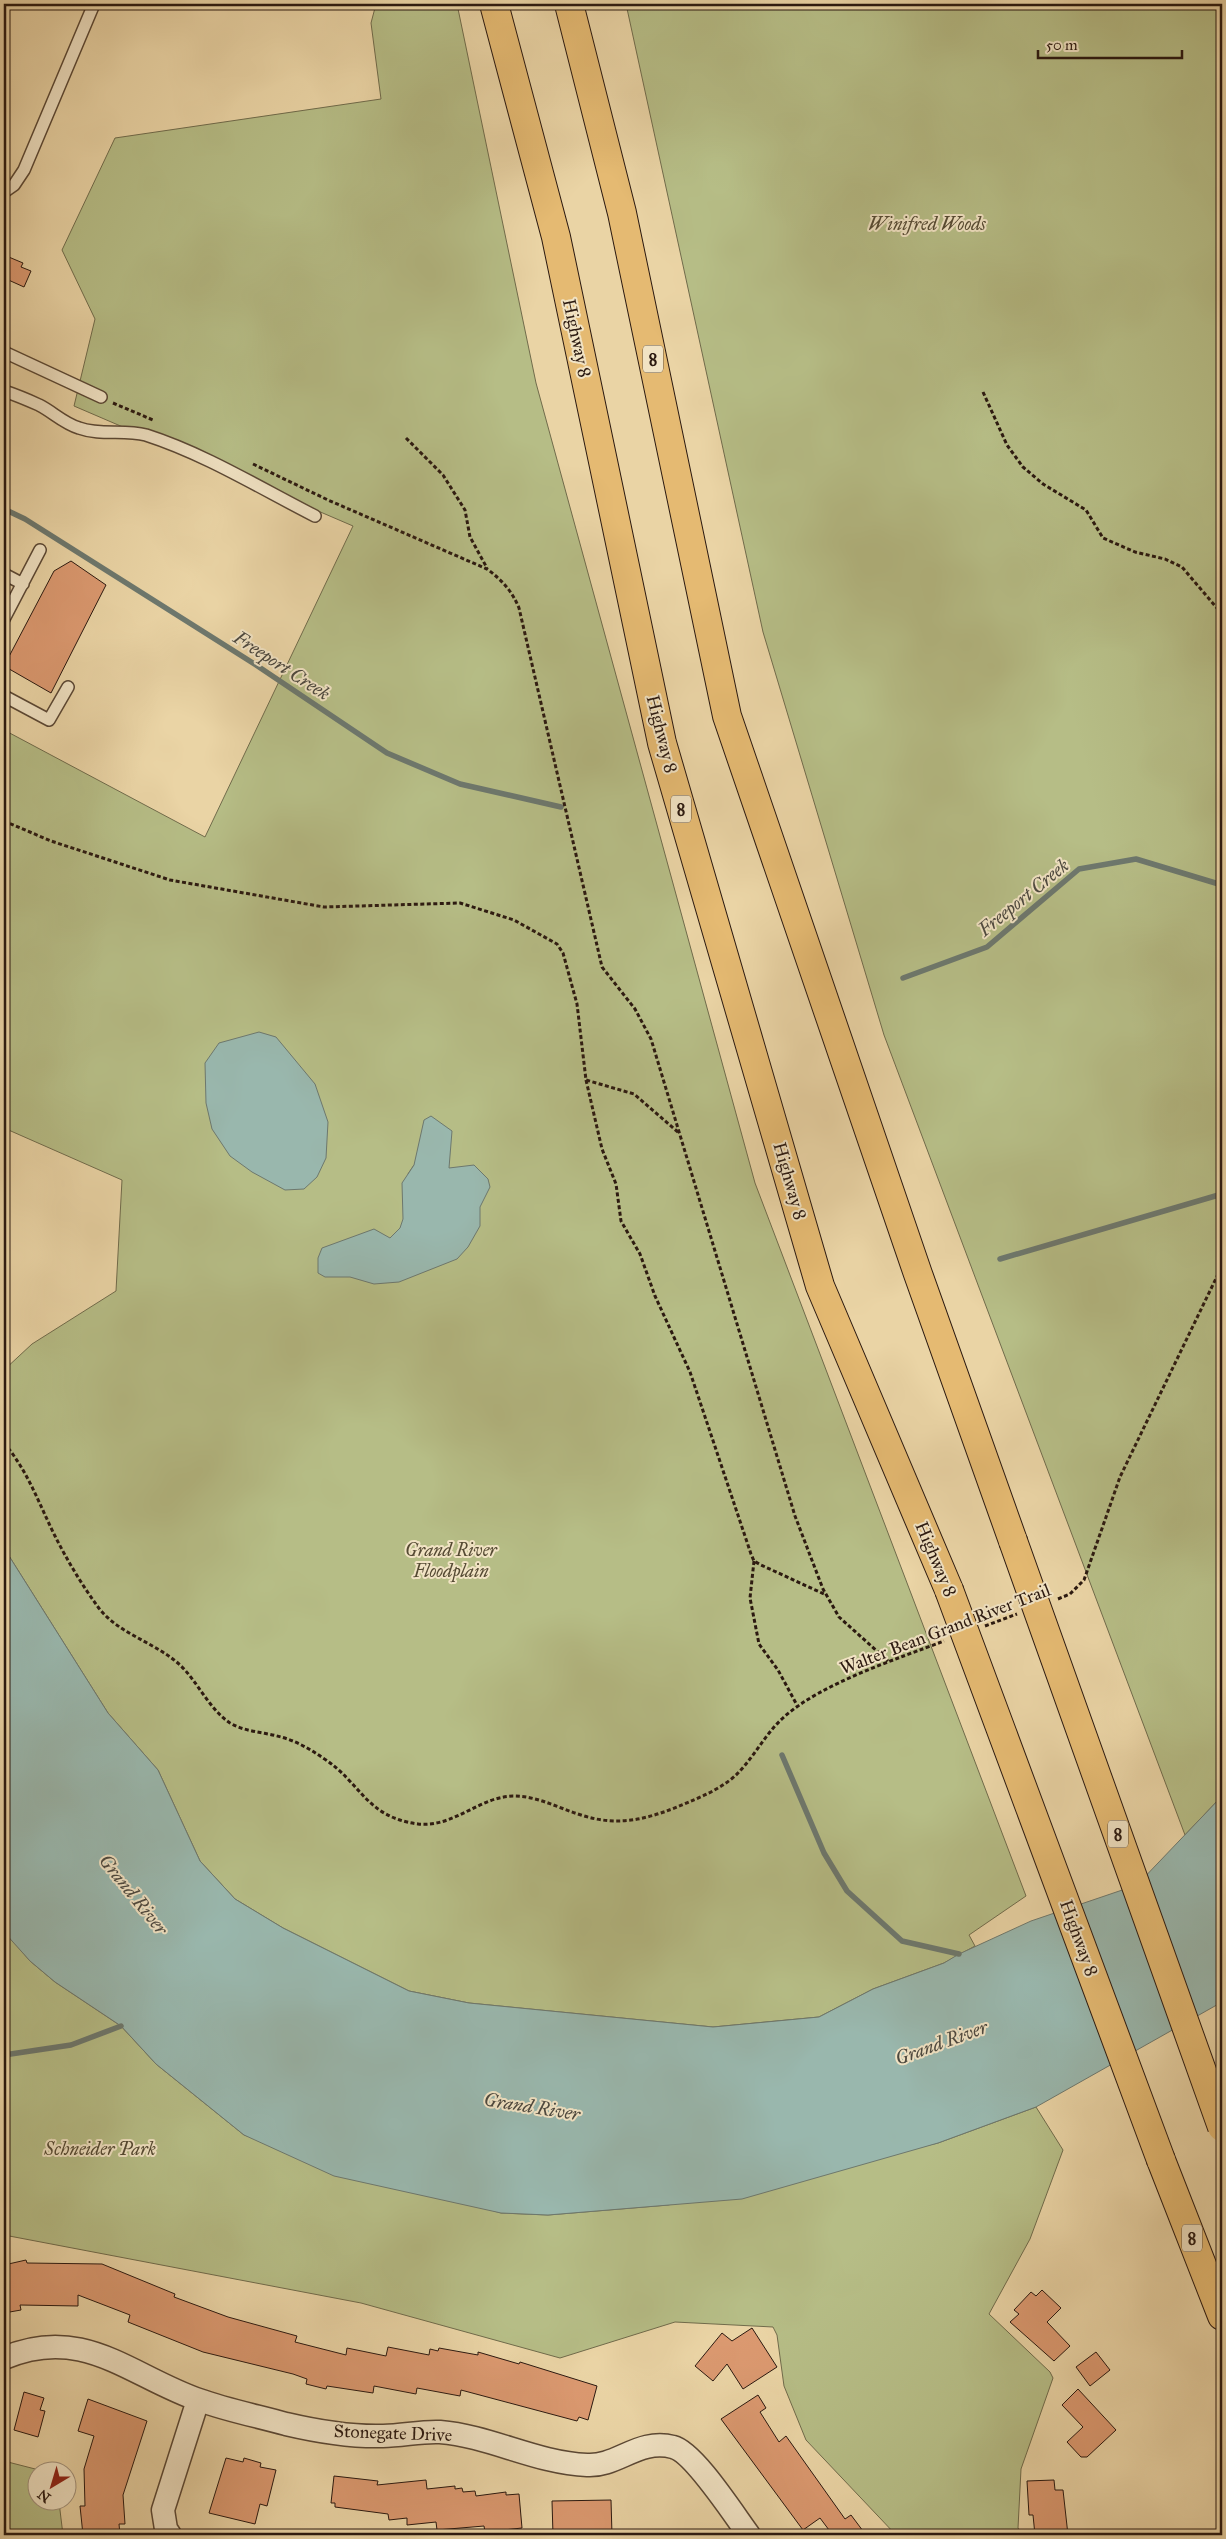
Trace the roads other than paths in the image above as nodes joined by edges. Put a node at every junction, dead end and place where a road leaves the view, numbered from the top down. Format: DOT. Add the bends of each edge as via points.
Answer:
graph roads {
  1 [pos="94,4"];
  2 [pos="494,4"];
  3 [pos="570,4"];
  4 [pos="4,192"];
  5 [pos="4,352"];
  6 [pos="4,391"];
  7 [pos="100,397"];
  8 [pos="315,516"];
  9 [pos="40,550"];
  10 [pos="4,574"];
  11 [pos="22,584"];
  12 [pos="4,619"];
  13 [pos="68,686"];
  14 [pos="4,696"];
  15 [pos="1222,2127"];
  16 [pos="1222,2316"];
  17 [pos="4,2358"];
  18 [pos="198,2400"];
  19 [pos="170,2535"];
  20 [pos="748,2535"];
  1 -- 4 [label="lane" via="24,170"];
  2 -- 16 [label="highway, Highway 8 / 8, bridge" via="556,237 662,744 820,1286 949,1590"];
  3 -- 15 [label="highway, 8, bridge" via="622,214 727,716 918,1274"];
  5 -- 7 [label="lane"];
  6 -- 8 [label="lane" via="41,406 66,423 80,428 157,439 204,458"];
  9 -- 11 [label="lane"];
  10 -- 11 [label="lane"];
  11 -- 12 [label="lane"];
  13 -- 14 [label="lane" via="50,720"];
  17 -- 18 [label="street, Stonegate Drive" via="48,2347 103,2355"];
  18 -- 19 [label="street" via="163,2510"];
  18 -- 20 [label="street, Stonegate Drive" via="322,2430 381,2436 438,2432 588,2466 653,2444 675,2447 693,2460"];
}
